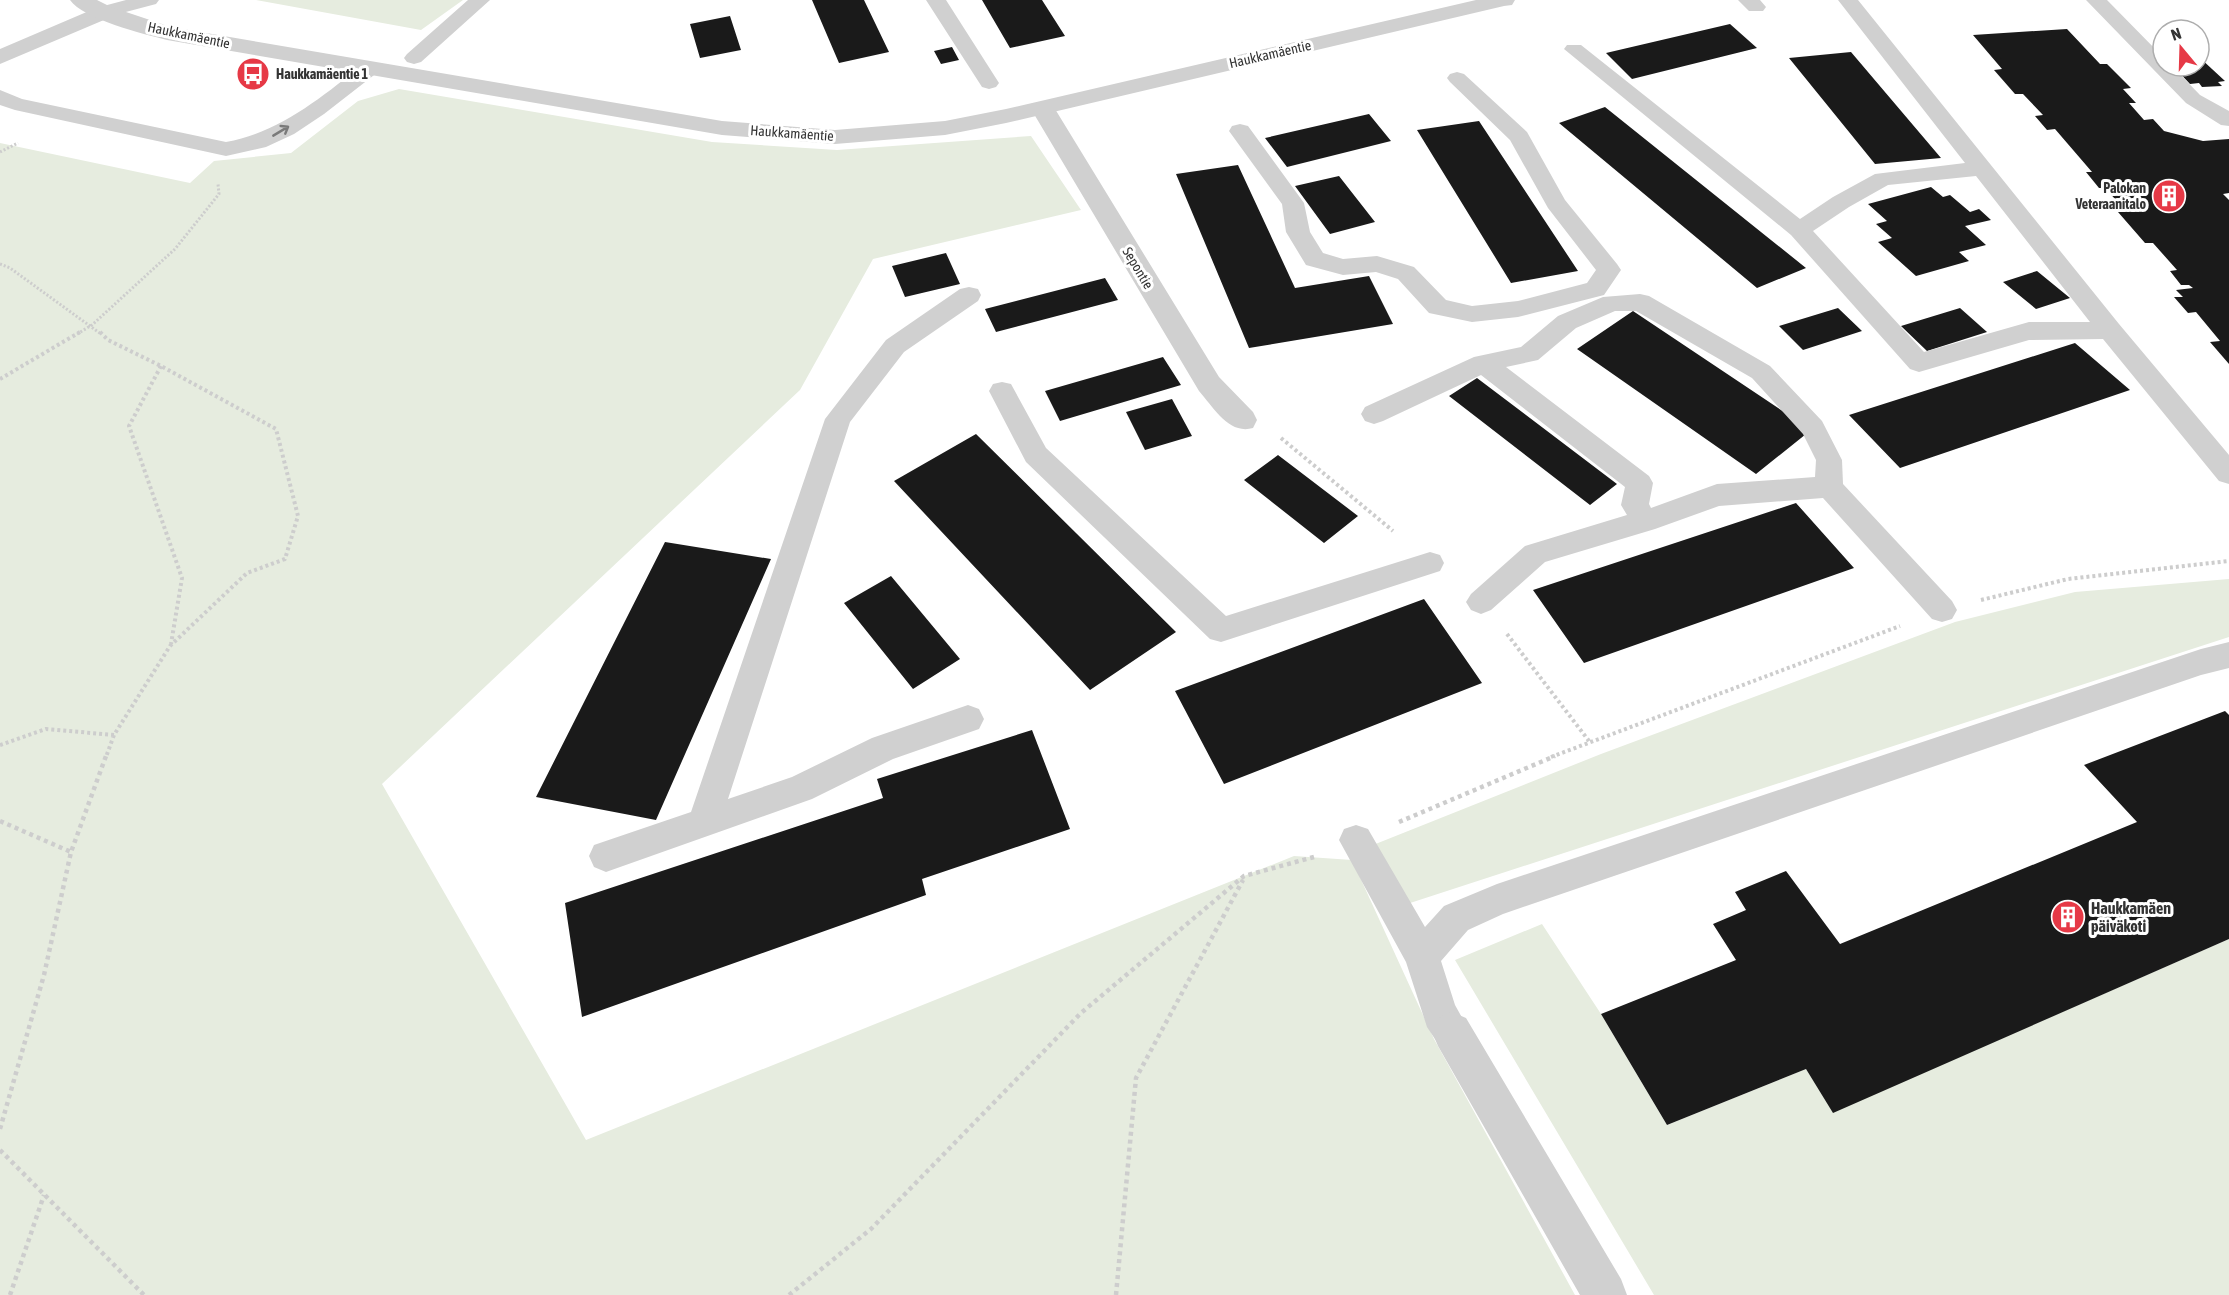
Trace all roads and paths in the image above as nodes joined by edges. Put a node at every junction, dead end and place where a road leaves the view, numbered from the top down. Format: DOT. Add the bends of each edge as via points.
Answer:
graph roads {
  1 [pos="81,0"];
  2 [pos="149,0"];
  3 [pos="480,0"];
  4 [pos="936,0"];
  5 [pos="1504,0"];
  6 [pos="1848,0"];
  7 [pos="2096,0"];
  8 [pos="103,12"];
  9 [pos="1574,49"];
  10 [pos="0,57"];
  11 [pos="414,58"];
  12 [pos="371,68"];
  13 [pos="1457,78"];
  14 [pos="989,83"];
  15 [pos="0,96"];
  16 [pos="1043,109"];
  17 [pos="2229,120"];
  18 [pos="1240,131"];
  19 [pos="220,147"];
  20 [pos="1983,168"];
  21 [pos="1799,230"];
  22 [pos="0,264"];
  23 [pos="969,295"];
  24 [pos="92,325"];
  25 [pos="2110,330"];
  26 [pos="1483,363"];
  27 [pos="161,366"];
  28 [pos="0,379"];
  29 [pos="1002,392"];
  30 [pos="1374,414"];
  31 [pos="1243,420"];
  32 [pos="2229,474"];
  33 [pos="1829,487"];
  34 [pos="1645,521"];
  35 [pos="1430,563"];
  36 [pos="1481,602"];
  37 [pos="1942,610"];
  38 [pos="170,646"];
  39 [pos="2229,655"];
  40 [pos="968,719"];
  41 [pos="114,735"];
  42 [pos="1589,741"];
  43 [pos="0,745"];
  44 [pos="0,821"];
  45 [pos="704,822"];
  46 [pos="1356,840"];
  47 [pos="71,852"];
  48 [pos="606,856"];
  49 [pos="1244,876"];
  50 [pos="1422,956"];
  51 [pos="1452,1032"];
  52 [pos="0,1129"];
  53 [pos="0,1150"];
  54 [pos="44,1195"];
  55 [pos="9,1295"];
  56 [pos="144,1295"];
  57 [pos="789,1295"];
  58 [pos="1116,1295"];
  59 [pos="1605,1295"];
  1 -- 8 [label="street, Haukkamäentie"];
  2 -- 8 [label="lane"];
  3 -- 11 [label="lane"];
  4 -- 14 [label="lane"];
  5 -- 16 [label="street, Haukkamäentie"];
  6 -- 20 [label="lane"];
  7 -- 17 [label="lane" via="2193,99"];
  8 -- 10 [label="street"];
  8 -- 12 [label="street, Haukkamäentie" via="167,33"];
  9 -- 21 [label="lane"];
  12 -- 16 [label="street, Haukkamäentie" via="722,128 835,137 945,128"];
  19 -- 12 [label="lane, one-way" via="259,142 272,136 318,109"];
  13 -- 18 [label="lane" via="1519,137 1556,203 1609,270 1595,289 1518,309 1472,314 1438,307 1406,273 1377,264 1343,267 1314,259 1298,232 1293,203"];
  15 -- 19 [label="lane" via="15,104"];
  16 -- 31 [label="street, Sepontie" via="1209,384"];
  19 -- 24 [label="path" via="219,194 175,249"];
  20 -- 21 [label="lane" via="1883,179"];
  20 -- 25 [label="lane"];
  21 -- 25 [label="lane" via="1919,363 2029,331"];
  22 -- 24 [label="path"];
  23 -- 45 [label="lane" via="895,346 838,419"];
  24 -- 27 [label="path" via="108,340"];
  24 -- 28 [label="path"];
  25 -- 32 [label="lane"];
  26 -- 30 [label="lane"];
  26 -- 33 [label="lane" via="1528,354 1568,322 1612,303 1640,302 1761,372 1813,428 1829,460"];
  26 -- 34 [label="lane" via="1639,483 1635,506"];
  27 -- 38 [label="path" via="129,426 182,578"];
  27 -- 38 [label="path" via="276,429 298,516 285,560 247,573"];
  29 -- 35 [label="lane" via="1036,455 1221,630"];
  33 -- 34 [label="lane" via="1717,495"];
  33 -- 37 [label="lane"];
  34 -- 36 [label="lane" via="1535,554"];
  38 -- 41 [label="path"];
  39 -- 50 [label="lane" via="1497,900 1455,918"];
  40 -- 45 [label="lane" via="884,748 801,789"];
  41 -- 43 [label="path" via="46,729"];
  41 -- 47 [label="path"];
  42 -- 46 [label="path"];
  44 -- 47 [label="path"];
  45 -- 48 [label="lane"];
  46 -- 49 [label="path" via="1326,853"];
  46 -- 50 [label="lane"];
  47 -- 52 [label="path" via="44,975"];
  49 -- 57 [label="path" via="1081,1013 871,1229"];
  49 -- 58 [label="path" via="1136,1078"];
  50 -- 51 [label="lane" via="1440,1014"];
  51 -- 59 [label="street"];
  53 -- 54 [label="path"];
  54 -- 55 [label="path"];
  54 -- 56 [label="path"];
}
